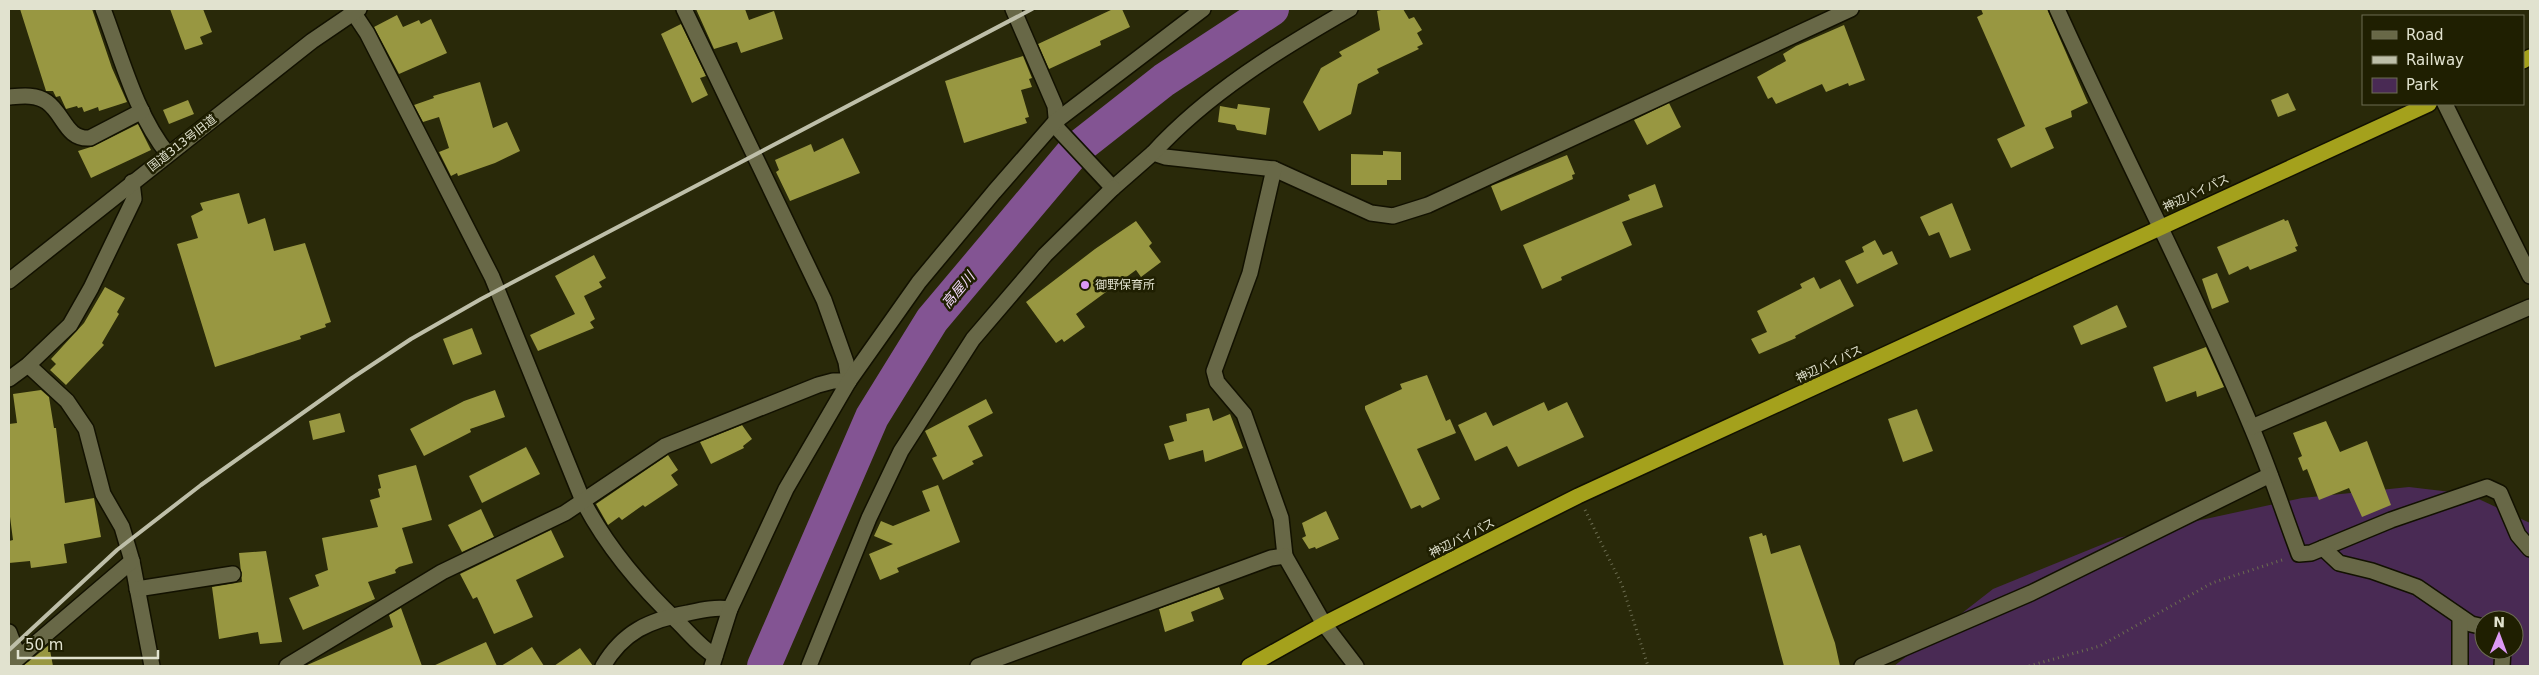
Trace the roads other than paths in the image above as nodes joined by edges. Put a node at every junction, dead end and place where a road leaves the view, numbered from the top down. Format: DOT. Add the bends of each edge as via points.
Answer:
graph roads {
  1 [pos="103,9"];
  2 [pos="684,9"];
  3 [pos="1014,9"];
  4 [pos="1203,9"];
  5 [pos="1350,9"];
  6 [pos="2057,9"];
  7 [pos="354,10"];
  8 [pos="1842,11"];
  9 [pos="9,97"];
  10 [pos="2427,105"];
  11 [pos="2445,105"];
  12 [pos="142,111"];
  13 [pos="1058,126"];
  14 [pos="1152,153"];
  15 [pos="168,154"];
  16 [pos="1274,169"];
  17 [pos="132,182"];
  18 [pos="1111,186"];
  19 [pos="2160,226"];
  20 [pos="2530,276"];
  21 [pos="9,280"];
  22 [pos="2530,307"];
  23 [pos="28,365"];
  24 [pos="9,379"];
  25 [pos="849,381"];
  26 [pos="2252,427"];
  27 [pos="2270,475"];
  28 [pos="583,501"];
  29 [pos="2323,548"];
  30 [pos="2530,549"];
  31 [pos="1285,556"];
  32 [pos="132,561"];
  33 [pos="233,574"];
  34 [pos="137,589"];
  35 [pos="730,609"];
  36 [pos="670,616"];
  37 [pos="2460,617"];
  38 [pos="1324,624"];
  39 [pos="2474,624"];
  40 [pos="9,632"];
  41 [pos="13,661"];
  42 [pos="309,661"];
  43 [pos="713,661"];
  44 [pos="152,666"];
  45 [pos="287,666"];
  46 [pos="603,666"];
  47 [pos="809,666"];
  48 [pos="978,666"];
  49 [pos="1248,666"];
  50 [pos="1356,666"];
  51 [pos="1862,666"];
  52 [pos="2460,666"];
  1 -- 12 [label="street"];
  2 -- 25 [label="street" via="824,300 846,362"];
  3 -- 13 [label="street" via="1056,106"];
  4 -- 13 [label="street"];
  5 -- 14 [label="street" via="1297,39 1219,94"];
  6 -- 19 [label="street"];
  7 -- 15 [label="street, 国道313号旧道"];
  7 -- 28 [label="street" via="492,277"];
  8 -- 16 [label="street" via="1428,205 1393,216 1371,213"];
  9 -- 12 [label="street" via="27,95 47,102 74,135 83,139"];
  10 -- 19 [label="highway, 神辺バイパス"];
  11 -- 20 [label="street"];
  12 -- 15 [label="street"];
  13 -- 18 [label="street"];
  13 -- 25 [label="street" via="994,192 919,282"];
  14 -- 16 [label="street"];
  14 -- 18 [label="street"];
  15 -- 17 [label="street, 国道313号旧道"];
  16 -- 31 [label="street" via="1250,273 1214,371 1217,382 1244,414 1281,518"];
  17 -- 21 [label="street, 国道313号旧道"];
  17 -- 23 [label="street" via="134,199 70,325"];
  18 -- 47 [label="street" via="1045,255 974,339 906,442 869,518"];
  19 -- 26 [label="street"];
  19 -- 38 [label="highway, 神辺バイパス" via="1578,496"];
  22 -- 26 [label="street"];
  23 -- 24 [label="street"];
  23 -- 32 [label="street" via="67,401 86,429 103,494 122,527"];
  25 -- 28 [label="street" via="833,381 688,434"];
  25 -- 35 [label="street" via="786,489"];
  26 -- 27 [label="street"];
  27 -- 29 [label="street" via="2300,554"];
  27 -- 51 [label="street" via="2031,593"];
  28 -- 36 [label="street" via="613,550"];
  28 -- 42 [label="street" via="565,513 442,572"];
  29 -- 30 [label="street" via="2390,520 2488,487 2500,494 2518,535"];
  29 -- 37 [label="street" via="2339,563 2417,587"];
  31 -- 38 [label="street"];
  31 -- 48 [label="street" via="1271,558"];
  32 -- 34 [label="street"];
  32 -- 41 [label="street"];
  33 -- 34 [label="street"];
  34 -- 44 [label="street"];
  35 -- 36 [label="street" via="717,607"];
  35 -- 43 [label="street"];
  36 -- 43 [label="street"];
  36 -- 46 [label="street" via="642,626 613,648"];
  37 -- 39 [label="street"];
  37 -- 52 [label="street"];
  38 -- 49 [label="highway, 神辺バイパス"];
  38 -- 50 [label="street"];
  40 -- 41 [label="street"];
  42 -- 45 [label="street"];
}
